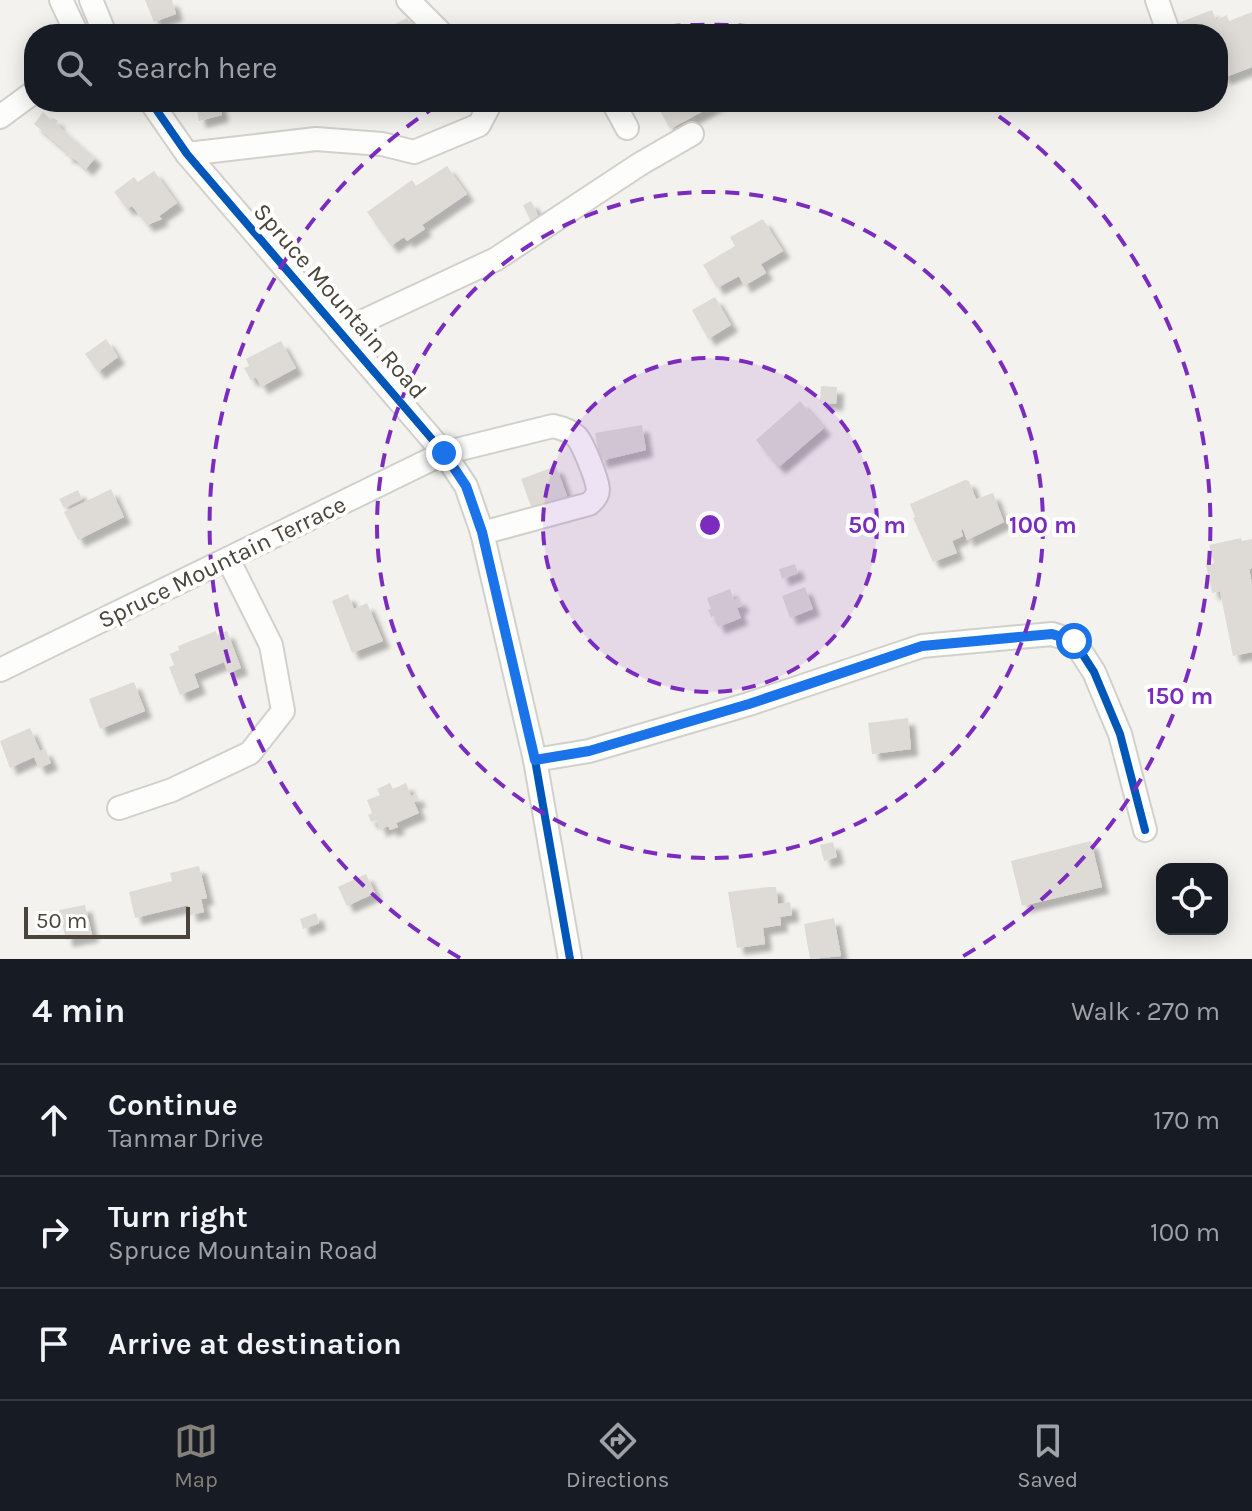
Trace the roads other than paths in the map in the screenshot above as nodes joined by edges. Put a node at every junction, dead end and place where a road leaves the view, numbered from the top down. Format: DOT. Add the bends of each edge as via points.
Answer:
graph roads {
  1 [pos="61,0"];
  2 [pos="91,0"];
  3 [pos="408,0"];
  4 [pos="1157,0"];
  5 [pos="72,24"];
  6 [pos="101,24"];
  7 [pos="432,24"];
  8 [pos="1165,24"];
  9 [pos="24,99"];
  10 [pos="158,112"];
  11 [pos="486,112"];
  12 [pos="618,112"];
  13 [pos="0,117"];
  14 [pos="627,128"];
  15 [pos="692,134"];
  16 [pos="187,154"];
  17 [pos="340,332"];
  18 [pos="444,453"];
  19 [pos="482,533"];
  20 [pos="228,559"];
  21 [pos="0,670"];
  22 [pos="535,760"];
  23 [pos="119,808"];
  24 [pos="1145,830"];
  25 [pos="570,959"];
  1 -- 5 [label="street"];
  2 -- 6 [label="street"];
  3 -- 7 [label="street"];
  4 -- 8 [label="street"];
  9 -- 13 [label="street"];
  10 -- 16 [label="street, Spruce Mountain Road"];
  11 -- 16 [label="street" via="479,125 414,152 316,139"];
  12 -- 14 [label="street"];
  15 -- 17 [label="street" via="496,259"];
  16 -- 17 [label="street, Spruce Mountain Road"];
  17 -- 18 [label="street, Spruce Mountain Road"];
  18 -- 19 [label="street, Spruce Mountain Road" via="466,486"];
  18 -- 19 [label="street, Spruce Mountain Terrace" via="553,426 579,438 596,480 596,498"];
  18 -- 20 [label="street, Spruce Mountain Terrace"];
  19 -- 22 [label="street, Spruce Mountain Road"];
  20 -- 21 [label="street, Spruce Mountain Terrace"];
  20 -- 23 [label="street" via="271,645 283,711 250,753"];
  22 -- 24 [label="street" via="589,751 749,704 922,646 1052,634 1074,641 1094,672 1120,734"];
  22 -- 25 [label="street, Spruce Mountain Road"];
}
